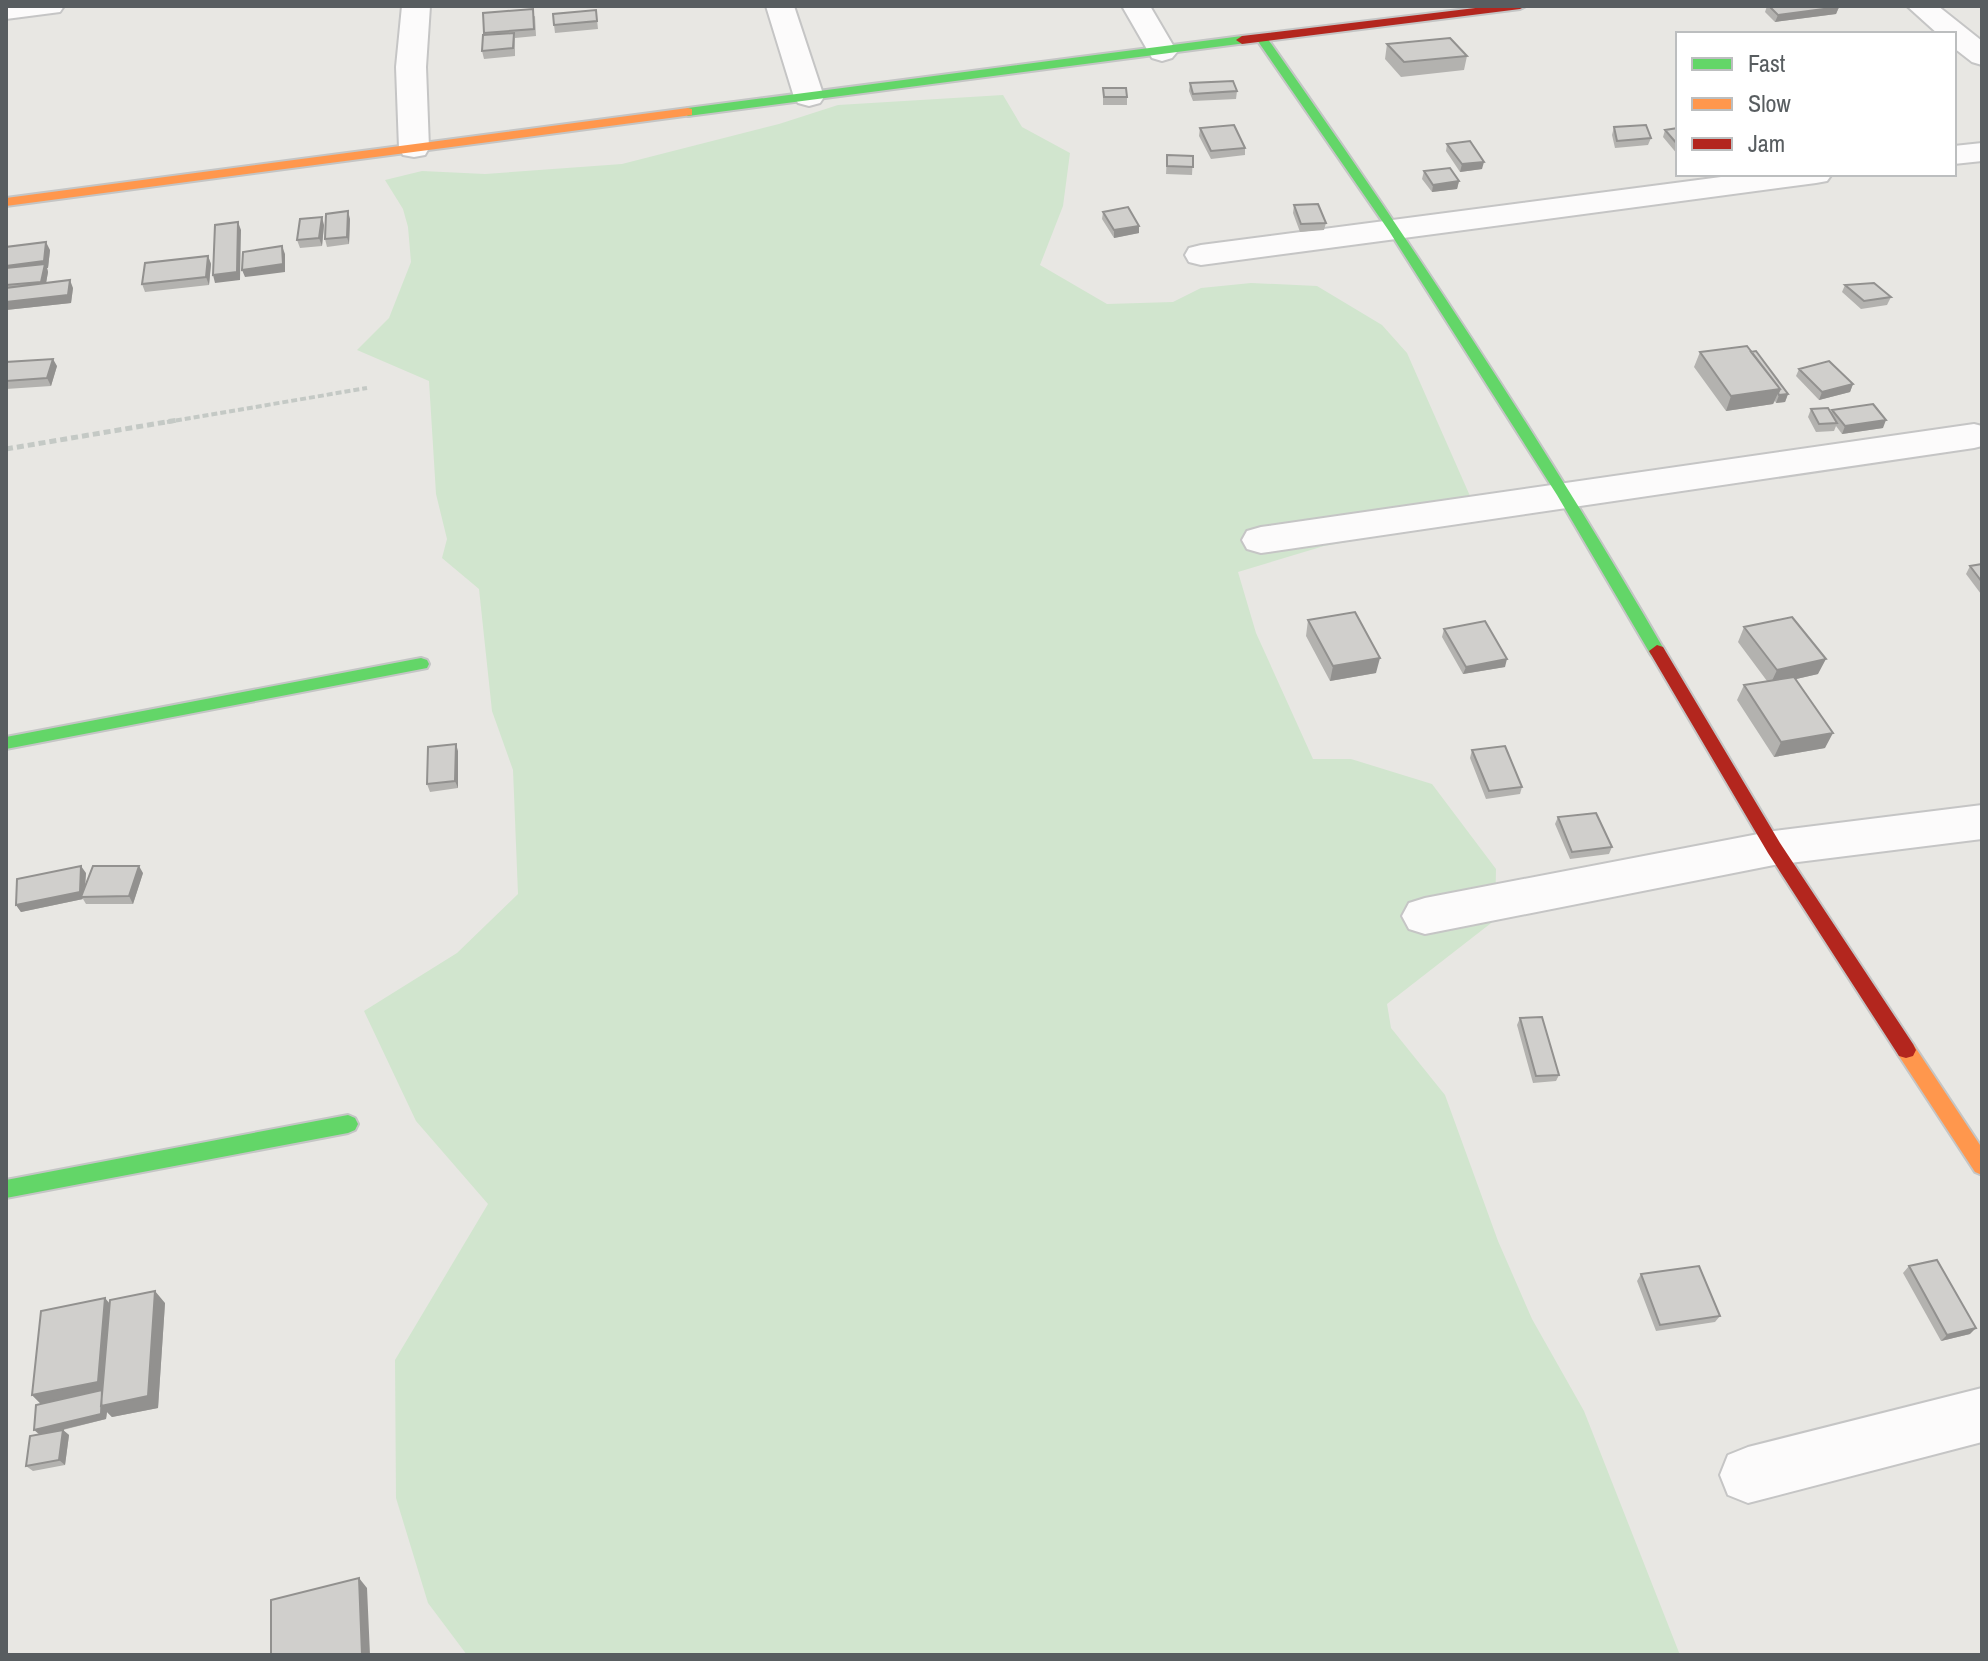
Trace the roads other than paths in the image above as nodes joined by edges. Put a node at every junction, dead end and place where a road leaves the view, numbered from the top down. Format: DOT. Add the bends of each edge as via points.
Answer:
graph roads {
  1 [pos="50,6"];
  2 [pos="416,6"];
  3 [pos="780,6"];
  4 [pos="1136,6"];
  5 [pos="1921,6"];
  6 [pos="1508,7"];
  7 [pos="6,11"];
  8 [pos="1953,32"];
  9 [pos="1956,35"];
  10 [pos="1261,37"];
  11 [pos="1162,52"];
  12 [pos="1982,56"];
  13 [pos="809,97"];
  14 [pos="414,148"];
  15 [pos="1982,152"];
  16 [pos="1956,155"];
  17 [pos="1801,176"];
  18 [pos="6,202"];
  19 [pos="1396,231"];
  20 [pos="1201,255"];
  21 [pos="1974,436"];
  22 [pos="1564,494"];
  23 [pos="1261,540"];
  24 [pos="421,664"];
  25 [pos="6,743"];
  26 [pos="1982,822"];
  27 [pos="1774,848"];
  28 [pos="1425,916"];
  29 [pos="348,1124"];
  30 [pos="1982,1166"];
  31 [pos="6,1189"];
  32 [pos="1982,1415"];
  33 [pos="1748,1475"];
  1 -- 7 [label="street"];
  2 -- 14 [label="street" via="411,67"];
  3 -- 13 [label="street"];
  4 -- 11 [label="street"];
  5 -- 8 [label="street"];
  6 -- 10 [label="street"];
  9 -- 12 [label="street"];
  10 -- 11 [label="street"];
  10 -- 19 [label="street"];
  11 -- 13 [label="street"];
  13 -- 14 [label="street"];
  14 -- 18 [label="street"];
  15 -- 16 [label="street"];
  17 -- 19 [label="street"];
  19 -- 20 [label="street"];
  19 -- 22 [label="street"];
  21 -- 22 [label="street"];
  22 -- 23 [label="street"];
  22 -- 27 [label="street"];
  24 -- 25 [label="street"];
  26 -- 27 [label="street"];
  27 -- 28 [label="street"];
  27 -- 30 [label="street"];
  29 -- 31 [label="street"];
  32 -- 33 [label="street"];
}
